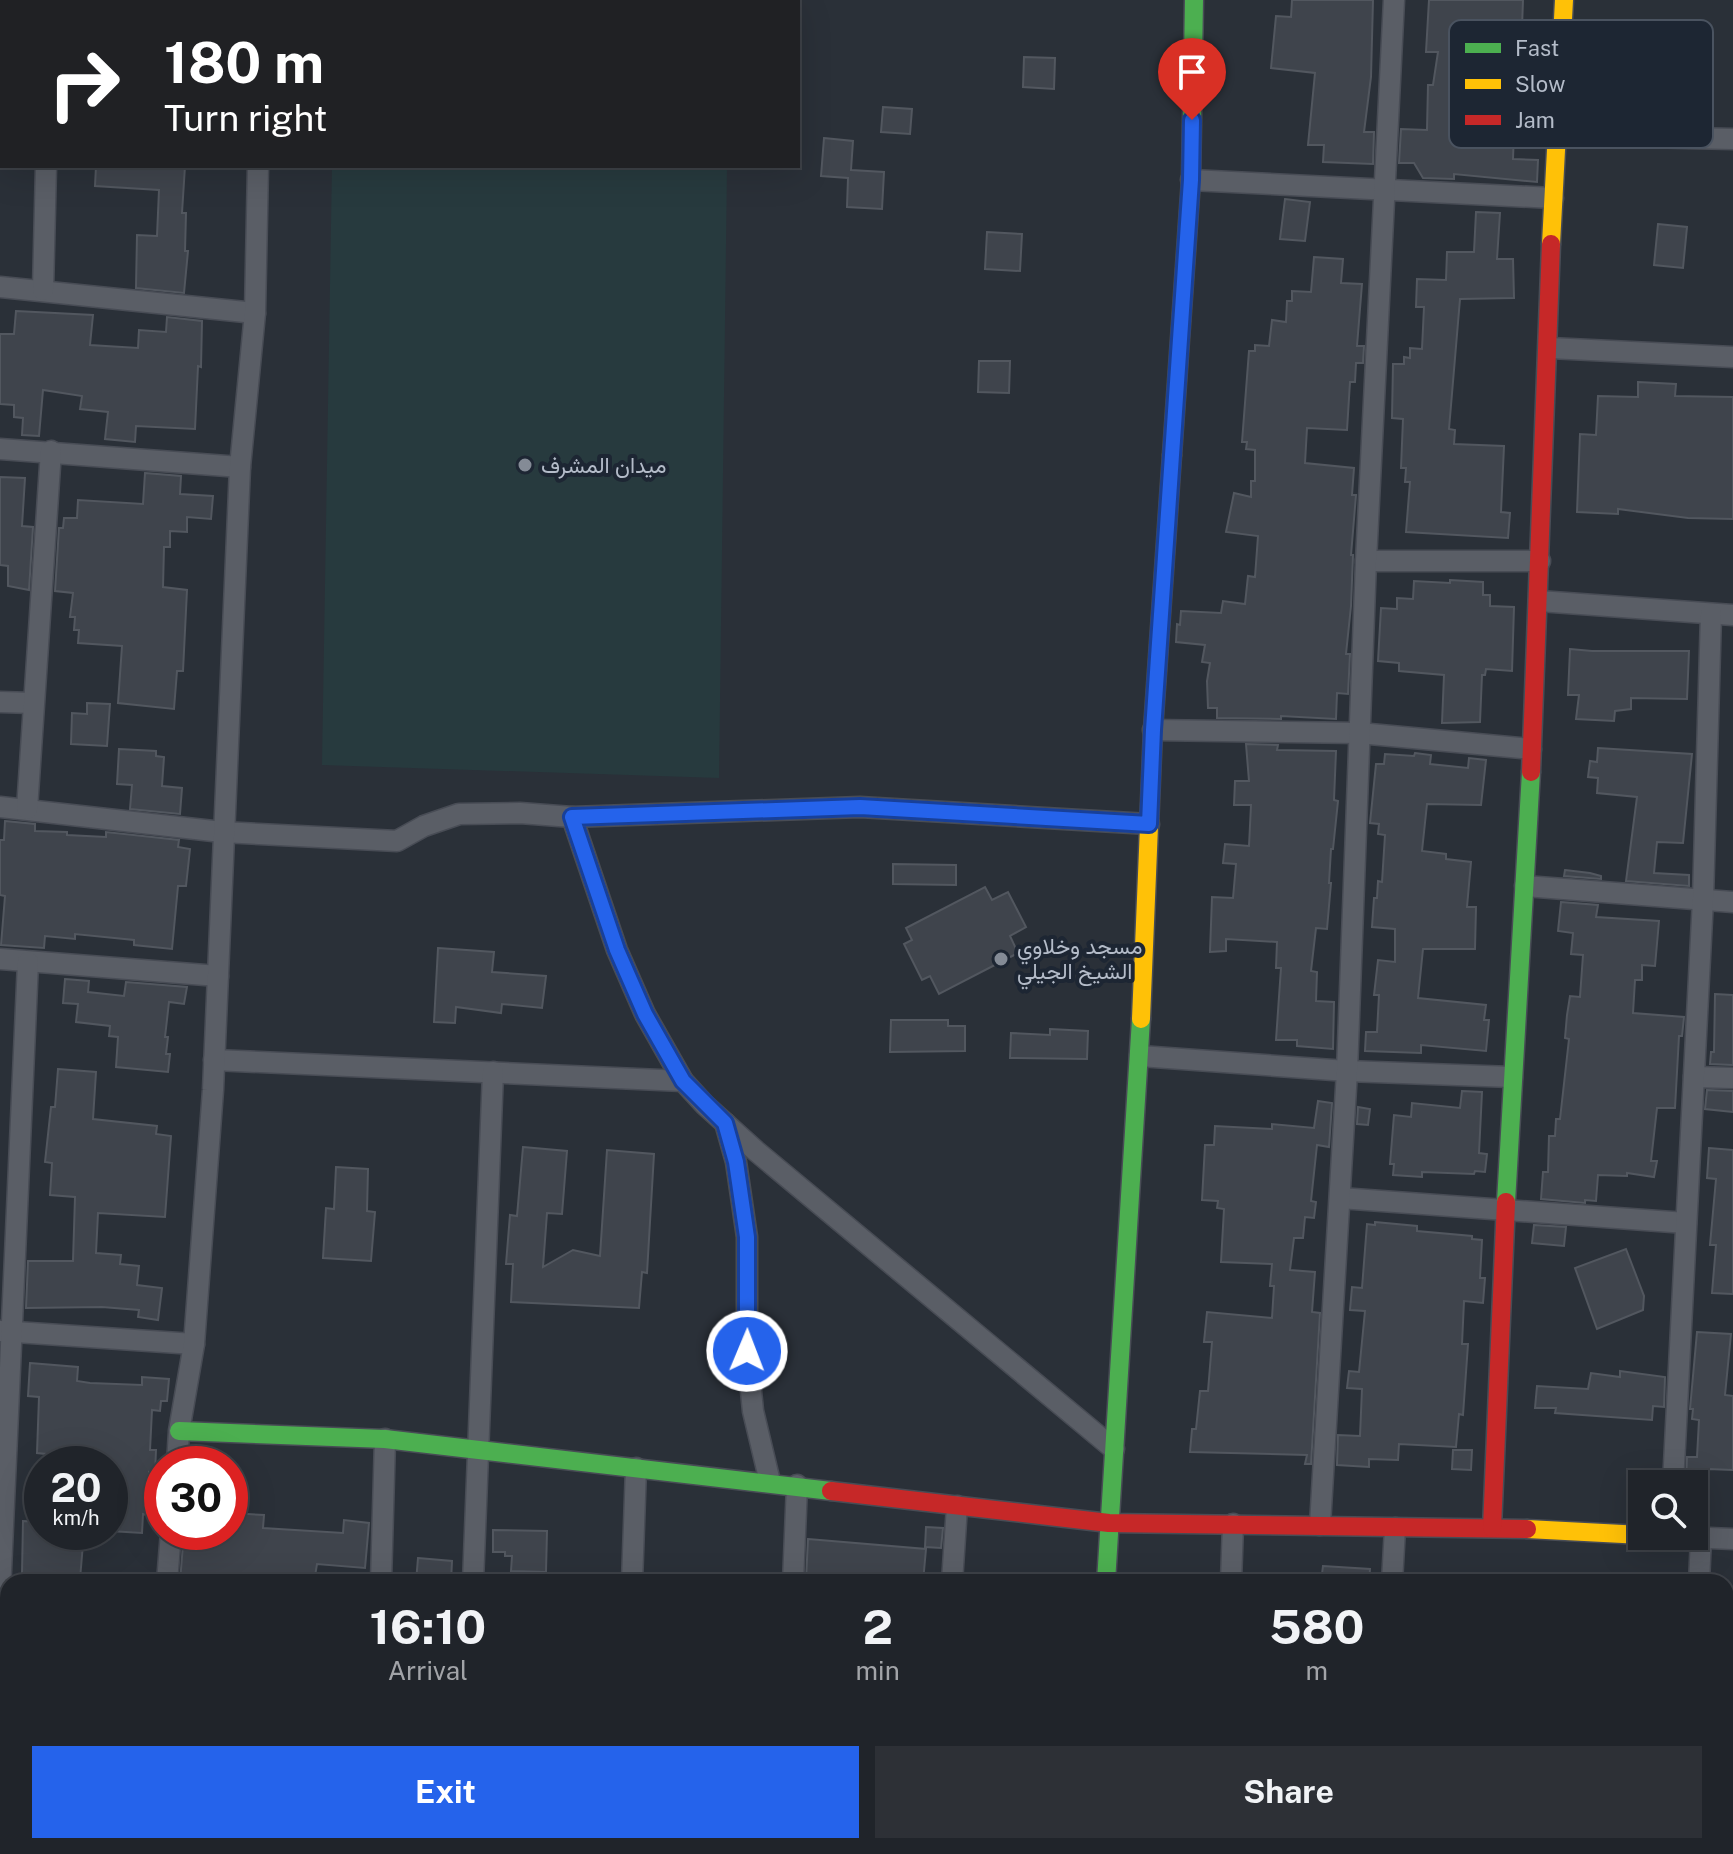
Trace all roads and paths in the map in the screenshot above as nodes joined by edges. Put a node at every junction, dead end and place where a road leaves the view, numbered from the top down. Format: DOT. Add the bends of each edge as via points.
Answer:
graph roads {
  1 [pos="1194,0"];
  2 [pos="1394,0"];
  3 [pos="1564,0"];
  4 [pos="1563,20"];
  5 [pos="1713,139"];
  6 [pos="1733,139"];
  7 [pos="1555,148"];
  8 [pos="46,168"];
  9 [pos="258,168"];
  10 [pos="1191,180"];
  11 [pos="1385,191"];
  12 [pos="1553,198"];
  13 [pos="0,287"];
  14 [pos="43,290"];
  15 [pos="255,313"];
  16 [pos="1550,348"];
  17 [pos="1733,357"];
  18 [pos="0,449"];
  19 [pos="51,451"];
  20 [pos="240,467"];
  21 [pos="1366,561"];
  22 [pos="1540,561"];
  23 [pos="1539,601"];
  24 [pos="1711,614"];
  25 [pos="1733,615"];
  26 [pos="0,702"];
  27 [pos="33,703"];
  28 [pos="1153,730"];
  29 [pos="1359,733"];
  30 [pos="1531,749"];
  31 [pos="0,807"];
  32 [pos="27,809"];
  33 [pos="572,817"];
  34 [pos="1149,824"];
  35 [pos="222,832"];
  36 [pos="1525,886"];
  37 [pos="1703,899"];
  38 [pos="1733,902"];
  39 [pos="0,959"];
  40 [pos="28,962"];
  41 [pos="218,976"];
  42 [pos="1140,1056"];
  43 [pos="214,1060"];
  44 [pos="1347,1071"];
  45 [pos="493,1072"];
  46 [pos="1512,1077"];
  47 [pos="1694,1077"];
  48 [pos="1733,1078"];
  49 [pos="683,1081"];
  50 [pos="725,1123"];
  51 [pos="1340,1198"];
  52 [pos="1506,1210"];
  53 [pos="1686,1223"];
  54 [pos="5,1332"];
  55 [pos="194,1344"];
  56 [pos="179,1431"];
  57 [pos="385,1439"];
  58 [pos="178,1446"];
  59 [pos="477,1449"];
  60 [pos="1114,1449"];
  61 [pos="636,1468"];
  62 [pos="1674,1470"];
  63 [pos="770,1482"];
  64 [pos="797,1485"];
  65 [pos="957,1506"];
  66 [pos="1109,1523"];
  67 [pos="1233,1524"];
  68 [pos="1320,1525"];
  69 [pos="1395,1528"];
  70 [pos="1492,1528"];
  71 [pos="1628,1534"];
  72 [pos="1708,1538"];
  73 [pos="1733,1539"];
  74 [pos="170,1550"];
  75 [pos="1700,1550"];
  76 [pos="0,1574"];
  77 [pos="168,1574"];
  78 [pos="381,1574"];
  79 [pos="473,1574"];
  80 [pos="632,1574"];
  81 [pos="793,1574"];
  82 [pos="953,1574"];
  83 [pos="1106,1574"];
  84 [pos="1231,1574"];
  85 [pos="1392,1574"];
  86 [pos="1699,1574"];
  1 -- 10 [label="street"];
  2 -- 11 [label="street"];
  3 -- 4 [label="street"];
  5 -- 6 [label="street"];
  7 -- 12 [label="street"];
  8 -- 14 [label="street"];
  9 -- 15 [label="street"];
  10 -- 11 [label="street"];
  10 -- 28 [label="street"];
  11 -- 12 [label="street"];
  11 -- 21 [label="street"];
  12 -- 16 [label="street"];
  13 -- 14 [label="street"];
  14 -- 15 [label="street"];
  15 -- 20 [label="street"];
  16 -- 17 [label="street"];
  16 -- 22 [label="street"];
  18 -- 19 [label="street"];
  19 -- 20 [label="street"];
  19 -- 27 [label="street"];
  20 -- 35 [label="street"];
  21 -- 22 [label="street"];
  21 -- 29 [label="street"];
  22 -- 23 [label="street"];
  23 -- 24 [label="street"];
  23 -- 30 [label="street"];
  24 -- 25 [label="street"];
  24 -- 37 [label="street"];
  26 -- 27 [label="street"];
  27 -- 32 [label="street"];
  28 -- 29 [label="street"];
  28 -- 34 [label="street"];
  29 -- 30 [label="street"];
  29 -- 44 [label="street"];
  30 -- 36 [label="street"];
  31 -- 32 [label="street"];
  32 -- 35 [label="street"];
  33 -- 34 [label="street" via="860,807"];
  33 -- 35 [label="street" via="459,814 397,841"];
  33 -- 49 [label="street" via="617,950"];
  34 -- 42 [label="street"];
  35 -- 41 [label="street"];
  36 -- 37 [label="street"];
  36 -- 46 [label="street"];
  37 -- 38 [label="street"];
  37 -- 47 [label="street"];
  39 -- 40 [label="street"];
  40 -- 41 [label="street"];
  40 -- 54 [label="street"];
  41 -- 43 [label="street"];
  42 -- 44 [label="street"];
  42 -- 60 [label="street"];
  43 -- 45 [label="street"];
  43 -- 55 [label="street"];
  44 -- 46 [label="street"];
  44 -- 51 [label="street"];
  45 -- 49 [label="street"];
  45 -- 59 [label="street"];
  46 -- 52 [label="street"];
  47 -- 48 [label="street"];
  47 -- 53 [label="street"];
  49 -- 50 [label="street"];
  50 -- 60 [label="street"];
  50 -- 63 [label="street" via="747,1237 753,1411"];
  51 -- 52 [label="street"];
  51 -- 68 [label="street"];
  52 -- 53 [label="street"];
  52 -- 70 [label="street"];
  53 -- 62 [label="street"];
  54 -- 55 [label="street"];
  54 -- 76 [label="street"];
  55 -- 56 [label="street"];
  56 -- 57 [label="street"];
  56 -- 58 [label="street"];
  57 -- 59 [label="street"];
  57 -- 78 [label="street"];
  59 -- 61 [label="street"];
  59 -- 79 [label="street"];
  60 -- 66 [label="street"];
  61 -- 63 [label="street"];
  61 -- 80 [label="street"];
  63 -- 64 [label="street"];
  64 -- 65 [label="street"];
  64 -- 81 [label="street"];
  65 -- 66 [label="street"];
  65 -- 82 [label="street"];
  66 -- 67 [label="street"];
  66 -- 83 [label="street"];
  67 -- 68 [label="street"];
  67 -- 84 [label="street"];
  68 -- 69 [label="street"];
  69 -- 70 [label="street"];
  69 -- 85 [label="street"];
  70 -- 71 [label="street"];
  72 -- 73 [label="street"];
  74 -- 77 [label="street"];
  75 -- 86 [label="street"];
}
